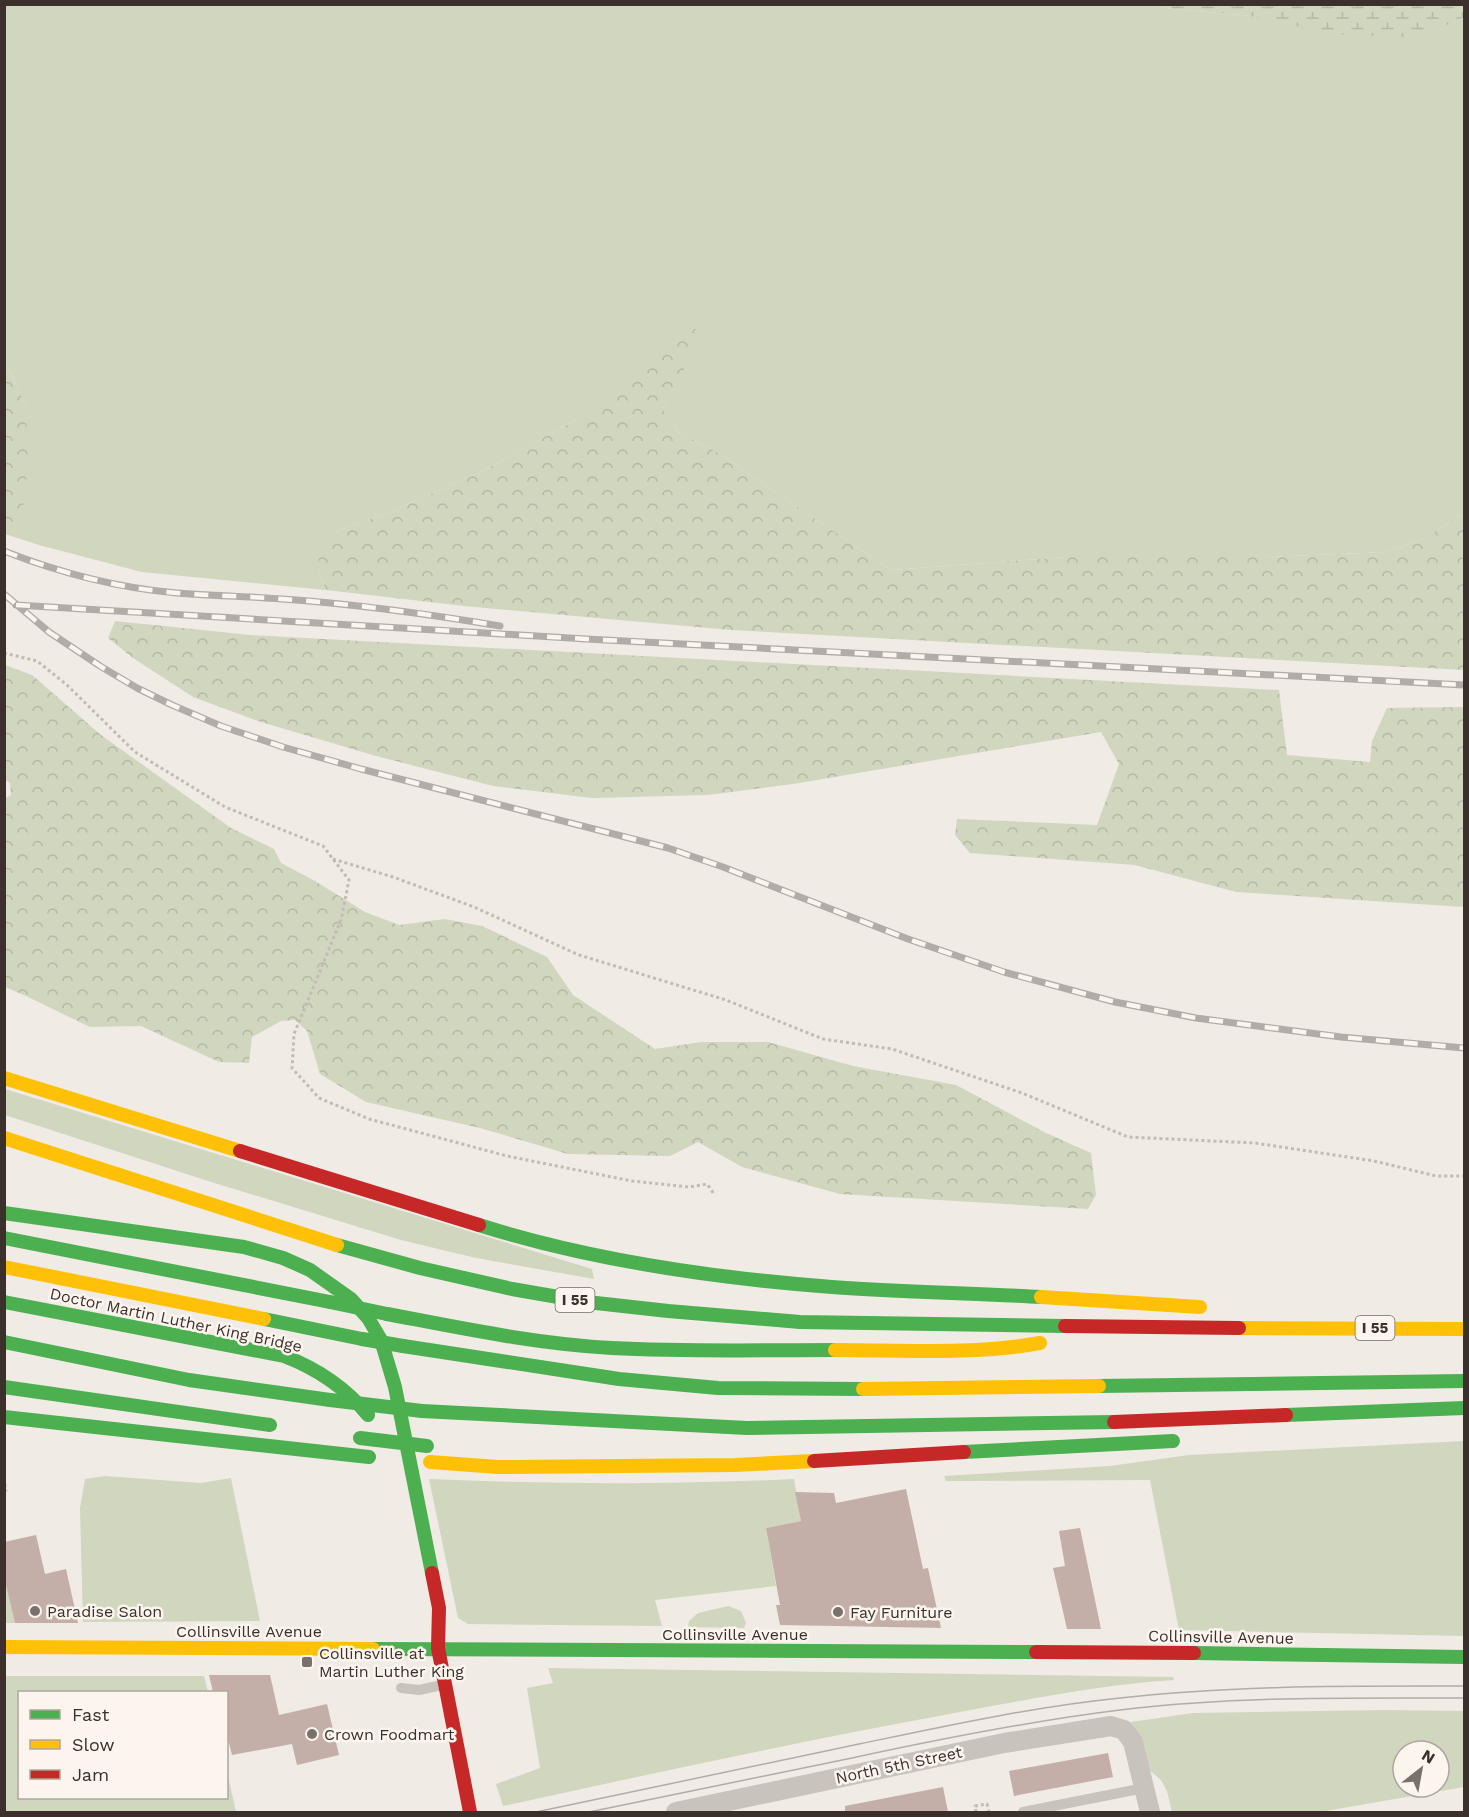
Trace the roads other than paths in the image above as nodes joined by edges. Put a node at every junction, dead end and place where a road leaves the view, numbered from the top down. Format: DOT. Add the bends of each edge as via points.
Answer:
graph roads {
  1 [pos="4,1078"];
  2 [pos="4,1138"];
  3 [pos="4,1151"];
  4 [pos="60,1156"];
  5 [pos="4,1213"];
  6 [pos="4,1238"];
  7 [pos="4,1267"];
  8 [pos="4,1302"];
  9 [pos="1210,1308"];
  10 [pos="1255,1315"];
  11 [pos="1109,1328"];
  12 [pos="1286,1328"];
  13 [pos="1464,1329"];
  14 [pos="4,1342"];
  15 [pos="1464,1381"];
  16 [pos="4,1387"];
  17 [pos="1464,1408"];
  18 [pos="1290,1415"];
  19 [pos="4,1417"];
  20 [pos="289,1428"];
  21 [pos="1263,1428"];
  22 [pos="354,1437"];
  23 [pos="1187,1441"];
  24 [pos="432,1447"];
  25 [pos="458,1450"];
  26 [pos="400,1460"];
  27 [pos="591,1466"];
  28 [pos="423,1622"];
  29 [pos="4,1647"];
  30 [pos="438,1648"];
  31 [pos="1464,1657"];
  32 [pos="445,1684"];
  33 [pos="401,1688"];
  34 [pos="1144,1788"];
  35 [pos="470,1812"];
  36 [pos="676,1812"];
  37 [pos="1023,1812"];
  38 [pos="1150,1812"];
  1 -- 9 [label="main road" via="517,1237 606,1257 724,1276 833,1287"];
  2 -- 4 [label="main road, I 55"];
  3 -- 4 [label="main road"];
  4 -- 11 [label="main road, I 55" via="317,1239 420,1268 555,1297 800,1322"];
  5 -- 30 [label="main road" via="244,1247 310,1270 351,1299 381,1340 395,1387 439,1608"];
  6 -- 11 [label="main road, bridge" via="488,1333 610,1348 975,1350 1054,1341"];
  7 -- 15 [label="main road, bridge" via="362,1339 619,1379 718,1388"];
  8 -- 19 [label="main road, Doctor Martin Luther King Bridge" via="284,1356 305,1364 333,1380 374,1422 378,1456"];
  10 -- 12 [label="main road"];
  11 -- 12 [label="main road, I 55"];
  12 -- 13 [label="main road, I 55"];
  14 -- 18 [label="main road, bridge" via="189,1380 422,1411 747,1428 1087,1423"];
  16 -- 20 [label="main road"];
  17 -- 18 [label="main road"];
  18 -- 21 [label="main road"];
  22 -- 24 [label="main road, bridge"];
  23 -- 27 [label="main road" via="735,1466"];
  25 -- 27 [label="main road"];
  26 -- 27 [label="main road" via="498,1467"];
  28 -- 30 [label="main road"];
  29 -- 30 [label="main road, Collinsville Avenue"];
  30 -- 31 [label="main road, Collinsville Avenue"];
  30 -- 32 [label="main road"];
  32 -- 33 [label="lane" via="419,1690"];
  32 -- 35 [label="main road"];
  34 -- 36 [label="street, North 5th Street" via="1132,1742 1124,1730 1111,1726 1004,1743"];
  34 -- 37 [label="lane"];
  34 -- 38 [label="street"];
}
